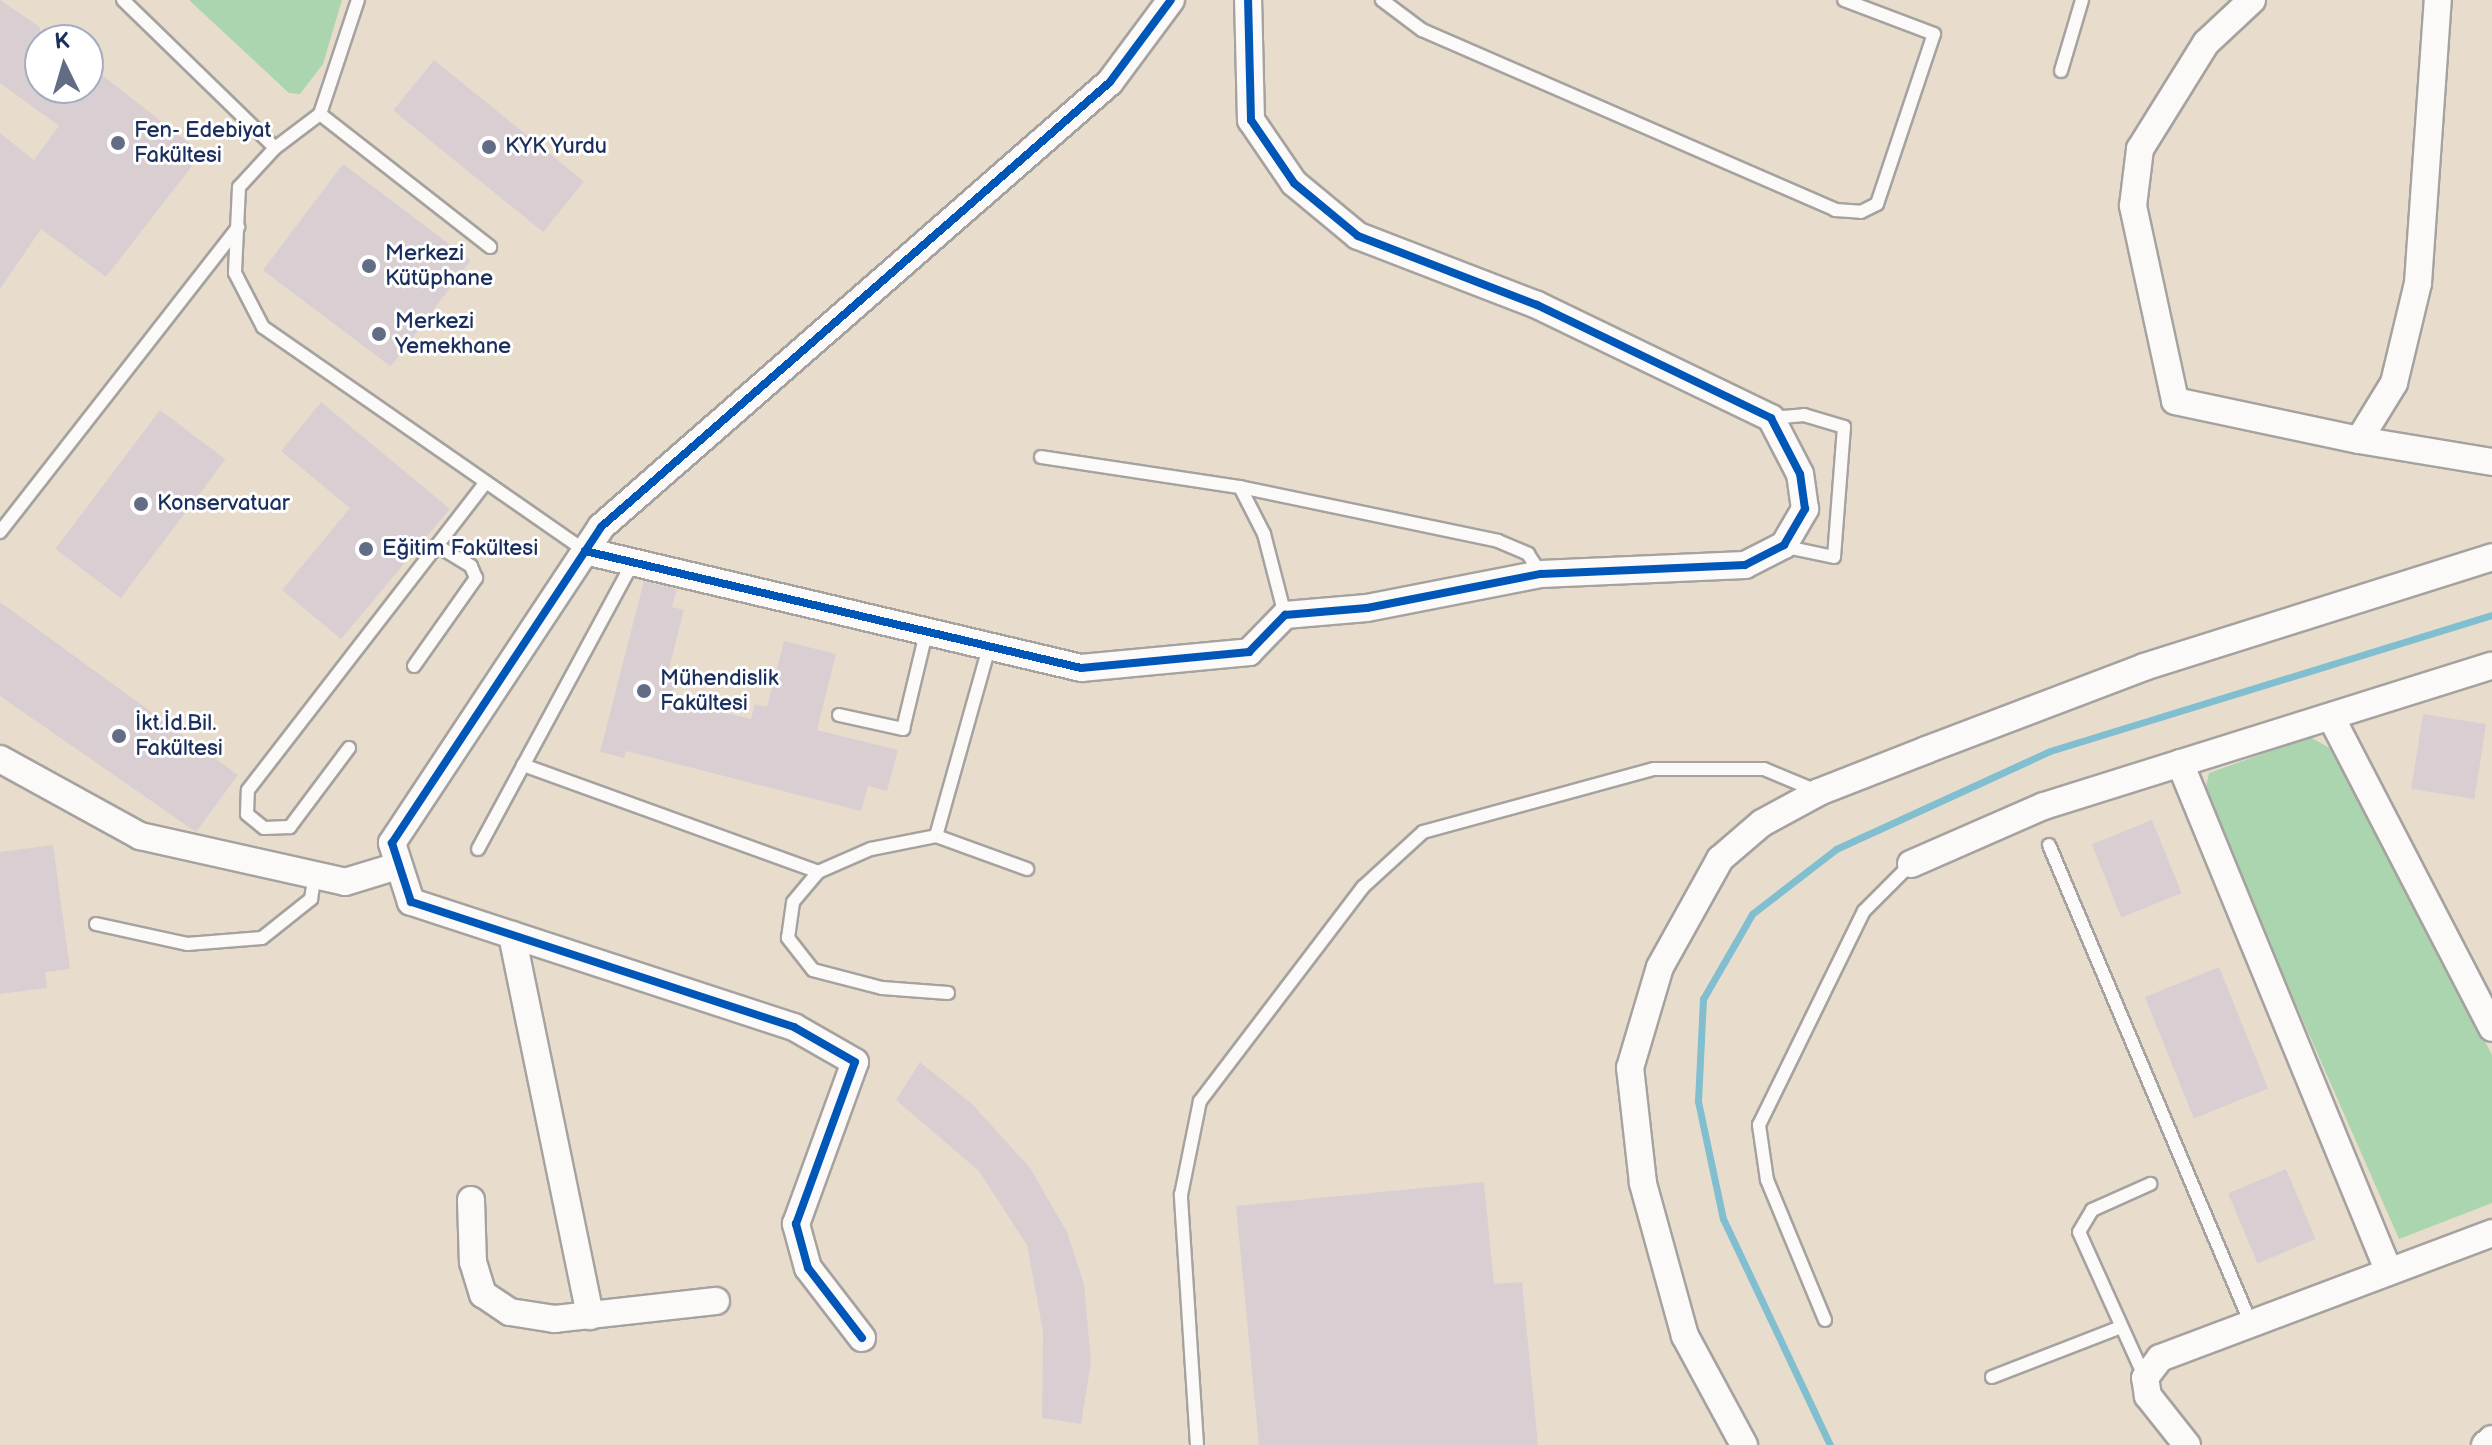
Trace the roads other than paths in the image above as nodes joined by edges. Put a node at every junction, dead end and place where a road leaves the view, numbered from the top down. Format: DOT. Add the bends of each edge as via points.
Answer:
graph roads {
  1 [pos="123,0"];
  2 [pos="358,0"];
  3 [pos="1171,0"];
  4 [pos="1248,0"];
  5 [pos="1382,0"];
  6 [pos="1844,0"];
  7 [pos="2082,0"];
  8 [pos="2252,0"];
  9 [pos="2438,0"];
  10 [pos="2061,71"];
  11 [pos="320,114"];
  12 [pos="275,148"];
  13 [pos="238,227"];
  14 [pos="490,247"];
  15 [pos="1771,418"];
  16 [pos="2359,440"];
  17 [pos="1041,457"];
  18 [pos="2492,462"];
  19 [pos="486,482"];
  20 [pos="1240,487"];
  21 [pos="0,532"];
  22 [pos="438,546"];
  23 [pos="1782,546"];
  24 [pos="585,551"];
  25 [pos="2492,557"];
  26 [pos="632,564"];
  27 [pos="1541,574"];
  28 [pos="1285,615"];
  29 [pos="926,633"];
  30 [pos="990,643"];
  31 [pos="414,666"];
  32 [pos="2492,666"];
  33 [pos="839,715"];
  34 [pos="2331,717"];
  35 [pos="349,748"];
  36 [pos="0,759"];
  37 [pos="2180,763"];
  38 [pos="523,765"];
  39 [pos="1819,792"];
  40 [pos="936,836"];
  41 [pos="2049,845"];
  42 [pos="478,849"];
  43 [pos="1911,864"];
  44 [pos="394,867"];
  45 [pos="1027,869"];
  46 [pos="818,872"];
  47 [pos="315,875"];
  48 [pos="96,924"];
  49 [pos="512,935"];
  50 [pos="948,993"];
  51 [pos="2492,1028"];
  52 [pos="2150,1184"];
  53 [pos="471,1200"];
  54 [pos="2492,1233"];
  55 [pos="2389,1272"];
  56 [pos="716,1301"];
  57 [pos="590,1316"];
  58 [pos="1825,1320"];
  59 [pos="2251,1324"];
  60 [pos="2121,1327"];
  61 [pos="862,1338"];
  62 [pos="1992,1377"];
  63 [pos="2145,1378"];
  64 [pos="2492,1439"];
  65 [pos="1197,1445"];
  66 [pos="1744,1445"];
  67 [pos="2187,1445"];
  68 [pos="2485,1445"];
  1 -- 12 [label="lane"];
  2 -- 11 [label="lane"];
  3 -- 24 [label="street" via="1110,82 942,235 772,372 601,527"];
  4 -- 15 [label="street" via="1251,120 1294,183 1358,236 1537,305"];
  5 -- 6 [label="lane" via="1422,30 1835,210 1861,212 1877,204 1934,34"];
  7 -- 10 [label="lane"];
  8 -- 16 [label="street" via="2206,43 2140,149 2133,206 2175,401"];
  9 -- 16 [label="street" via="2418,283 2394,383"];
  11 -- 12 [label="lane"];
  11 -- 14 [label="lane"];
  12 -- 13 [label="lane" via="239,187"];
  13 -- 19 [label="lane" via="235,273 263,327"];
  13 -- 21 [label="lane"];
  15 -- 23 [label="street" via="1800,474 1805,509"];
  15 -- 23 [label="lane" via="1804,415 1844,427 1834,557"];
  16 -- 18 [label="street"];
  17 -- 20 [label="lane"];
  19 -- 22 [label="lane"];
  19 -- 24 [label="lane"];
  20 -- 27 [label="lane" via="1498,541 1528,554"];
  20 -- 28 [label="lane" via="1264,534"];
  22 -- 31 [label="lane" via="471,566 476,578"];
  22 -- 35 [label="lane" via="248,790 247,814 264,828 290,827"];
  23 -- 27 [label="street" via="1745,565"];
  24 -- 26 [label="street"];
  24 -- 44 [label="street" via="428,779 392,843"];
  25 -- 39 [label="street" via="2144,667"];
  26 -- 29 [label="street"];
  26 -- 38 [label="lane"];
  27 -- 28 [label="street" via="1367,608"];
  28 -- 30 [label="street" via="1249,652 1081,668"];
  29 -- 30 [label="street"];
  29 -- 33 [label="lane" via="903,729"];
  30 -- 40 [label="lane"];
  32 -- 34 [label="street"];
  34 -- 37 [label="street"];
  34 -- 51 [label="street"];
  36 -- 47 [label="street" via="140,836"];
  37 -- 43 [label="street" via="2044,806"];
  37 -- 55 [label="street"];
  38 -- 42 [label="lane"];
  38 -- 46 [label="lane"];
  39 -- 65 [label="lane" via="1764,769 1654,769 1423,832 1363,887 1200,1101 1181,1195"];
  39 -- 66 [label="street" via="1762,823 1720,859 1660,967 1630,1068 1643,1183 1685,1336"];
  40 -- 45 [label="lane"];
  40 -- 46 [label="lane" via="871,849"];
  41 -- 59 [label="lane"];
  43 -- 58 [label="lane" via="1864,911 1759,1125 1767,1180"];
  44 -- 47 [label="street" via="345,882"];
  44 -- 49 [label="street" via="411,902"];
  46 -- 50 [label="lane" via="793,902 788,938 813,970 882,988"];
  47 -- 48 [label="lane" via="311,899 262,938 187,944"];
  49 -- 57 [label="street"];
  49 -- 61 [label="street" via="794,1027 855,1062 796,1224 808,1268"];
  52 -- 60 [label="lane" via="2092,1210 2079,1232"];
  53 -- 57 [label="street" via="473,1262 483,1294 510,1312"];
  54 -- 55 [label="street"];
  55 -- 59 [label="street"];
  56 -- 57 [label="street"];
  59 -- 63 [label="street" via="2160,1358"];
  60 -- 62 [label="lane"];
  60 -- 63 [label="lane"];
  63 -- 67 [label="street" via="2148,1396"];
  64 -- 68 [label="street"];
}
